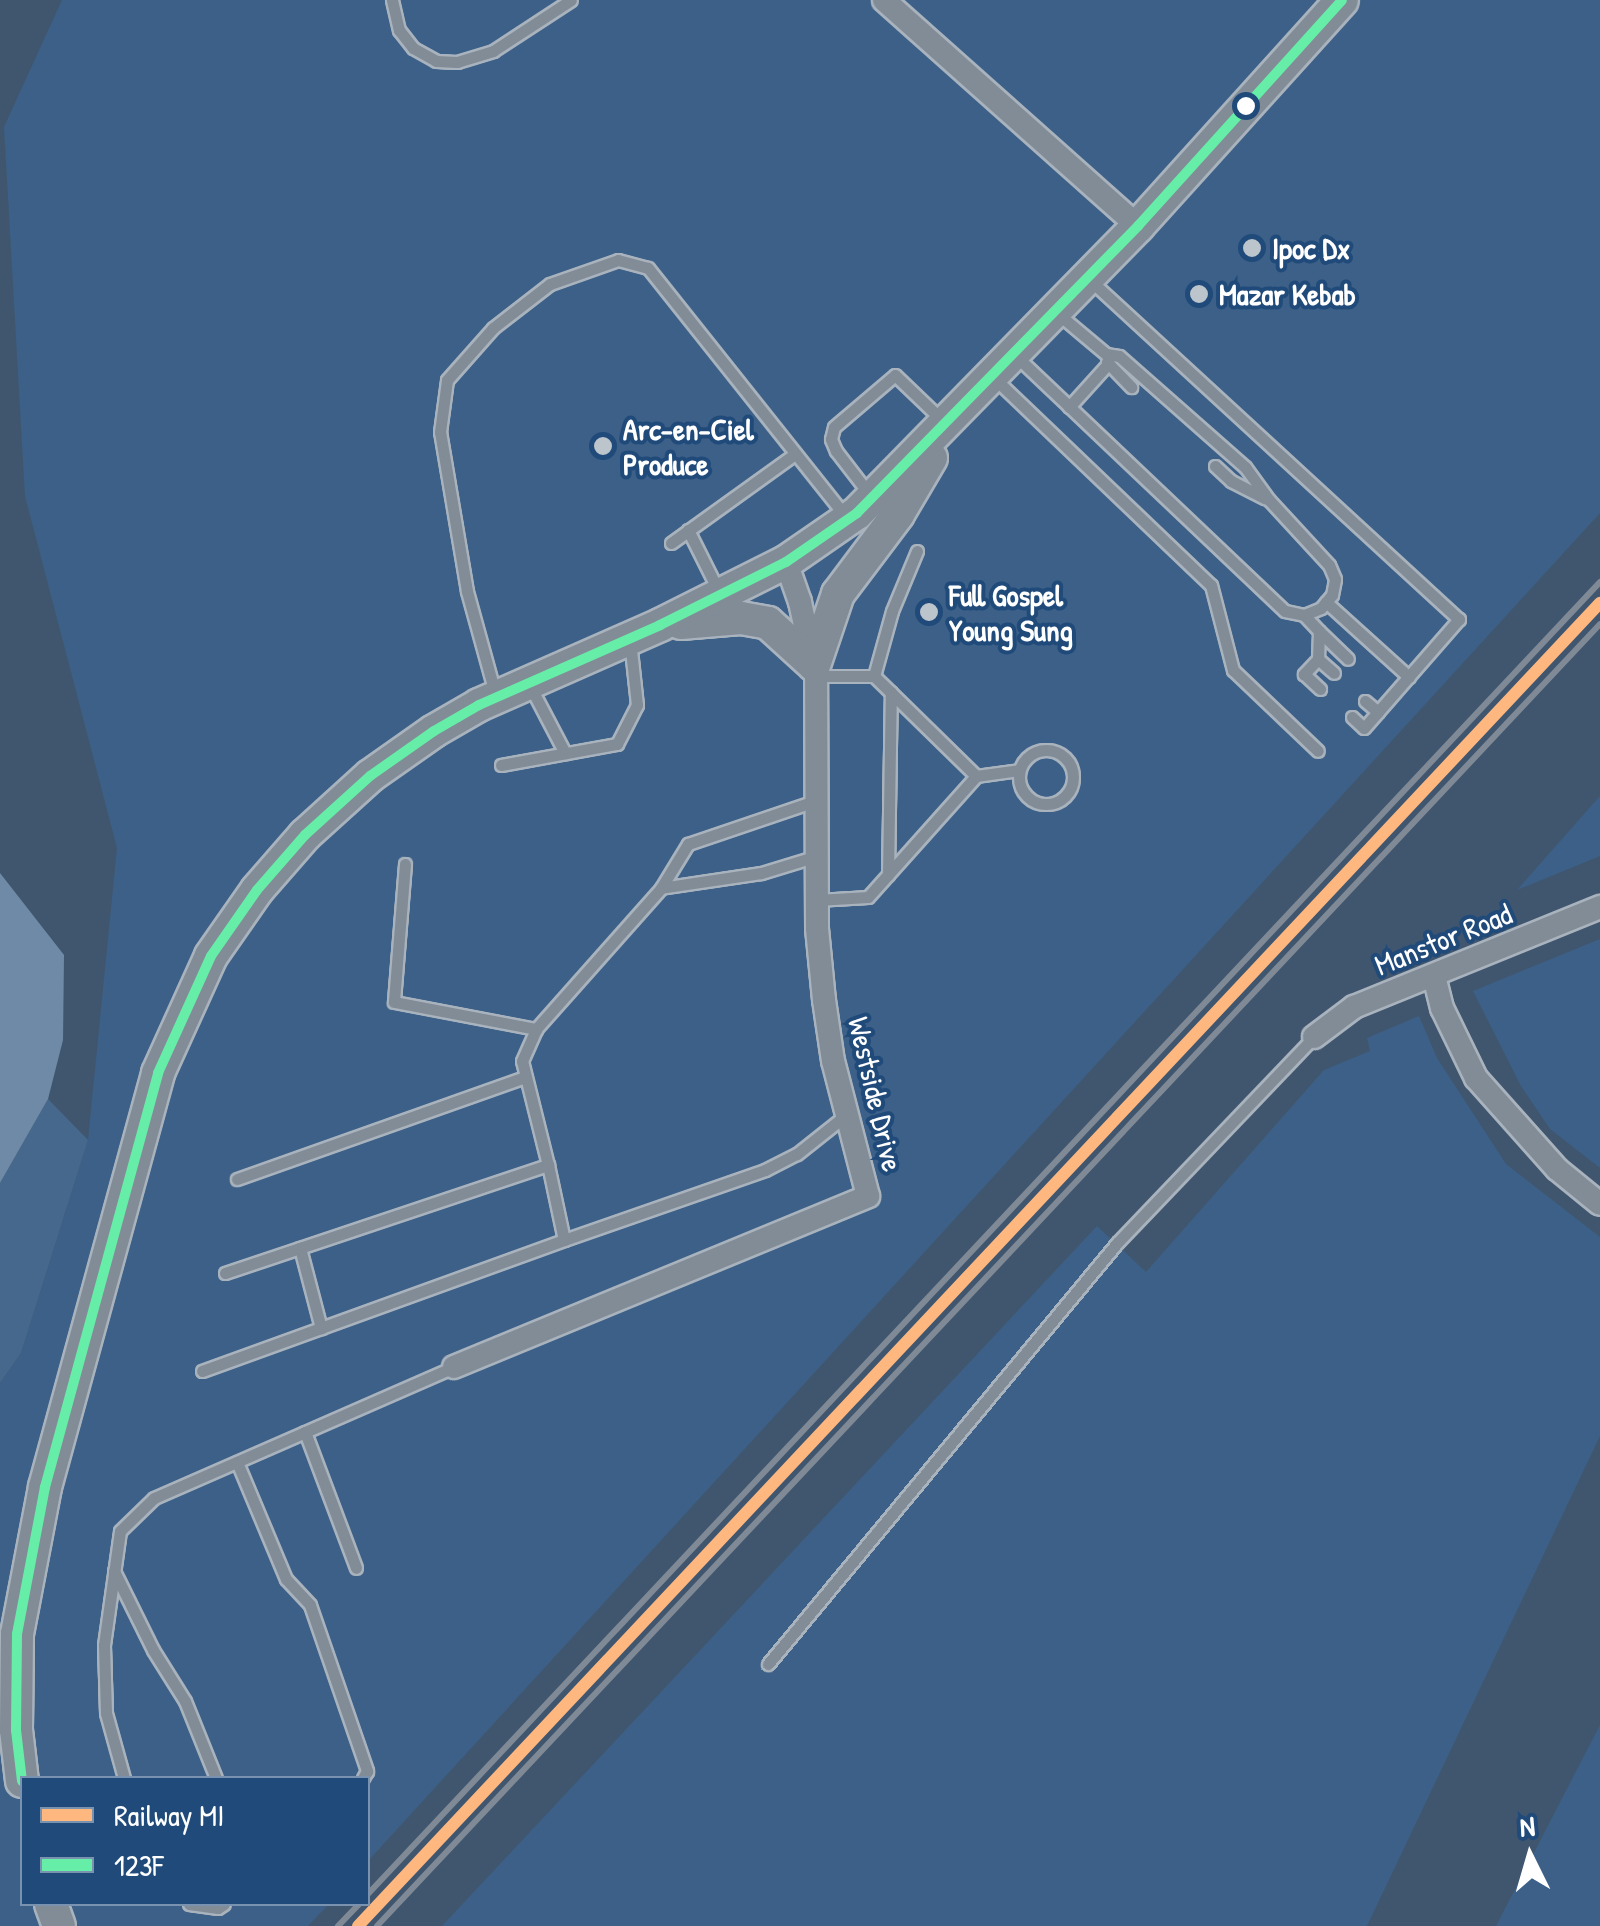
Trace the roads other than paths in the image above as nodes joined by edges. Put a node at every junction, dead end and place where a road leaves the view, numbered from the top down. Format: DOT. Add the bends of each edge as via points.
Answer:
graph roads {
  1 [pos="392,0"];
  2 [pos="571,0"];
  3 [pos="884,0"];
  4 [pos="1342,0"];
  5 [pos="1138,226"];
  6 [pos="1088,278"];
  7 [pos="1056,311"];
  8 [pos="1107,360"];
  9 [pos="1004,366"];
  10 [pos="1131,387"];
  11 [pos="1070,408"];
  12 [pos="951,422"];
  13 [pos="795,454"];
  14 [pos="1216,466"];
  15 [pos="873,498"];
  16 [pos="1268,500"];
  17 [pos="848,520"];
  18 [pos="688,530"];
  19 [pos="671,543"];
  20 [pos="917,551"];
  21 [pos="786,562"];
  22 [pos="720,595"];
  23 [pos="1326,602"];
  24 [pos="1304,615"];
  25 [pos="660,625"];
  26 [pos="1319,631"];
  27 [pos="630,639"];
  28 [pos="1318,659"];
  29 [pos="1348,659"];
  30 [pos="815,671"];
  31 [pos="1334,673"];
  32 [pos="874,676"];
  33 [pos="1409,678"];
  34 [pos="528,682"];
  35 [pos="1379,687"];
  36 [pos="1320,688"];
  37 [pos="891,692"];
  38 [pos="496,698"];
  39 [pos="1391,698"];
  40 [pos="1366,701"];
  41 [pos="1378,712"];
  42 [pos="1352,717"];
  43 [pos="1318,751"];
  44 [pos="565,754"];
  45 [pos="501,765"];
  46 [pos="1020,770"];
  47 [pos="976,776"];
  48 [pos="818,800"];
  49 [pos="817,856"];
  50 [pos="405,864"];
  51 [pos="888,876"];
  52 [pos="662,888"];
  53 [pos="817,900"];
  54 [pos="1600,907"];
  55 [pos="1434,976"];
  56 [pos="536,1028"];
  57 [pos="1314,1037"];
  58 [pos="525,1076"];
  59 [pos="847,1114"];
  60 [pos="548,1164"];
  61 [pos="237,1179"];
  62 [pos="1600,1204"];
  63 [pos="564,1240"];
  64 [pos="300,1248"];
  65 [pos="225,1273"];
  66 [pos="321,1328"];
  67 [pos="454,1368"];
  68 [pos="202,1371"];
  69 [pos="305,1432"];
  70 [pos="237,1462"];
  71 [pos="356,1568"];
  72 [pos="114,1572"];
  73 [pos="768,1664"];
  74 [pos="22,1776"];
  75 [pos="123,1776"];
  76 [pos="215,1776"];
  77 [pos="364,1776"];
  1 -- 2 [label="lane" via="399,30 412,48 436,61 457,62 493,51"];
  3 -- 5 [label="street"];
  4 -- 5 [label="main road"];
  5 -- 6 [label="main road"];
  6 -- 7 [label="main road"];
  6 -- 33 [label="lane" via="1459,619"];
  7 -- 8 [label="lane"];
  7 -- 9 [label="main road"];
  8 -- 10 [label="lane"];
  8 -- 11 [label="lane"];
  8 -- 16 [label="lane" via="1118,356 1245,467"];
  9 -- 11 [label="lane"];
  9 -- 12 [label="main road"];
  9 -- 43 [label="lane" via="1212,585 1233,670"];
  11 -- 24 [label="lane" via="1285,611"];
  12 -- 15 [label="main road"];
  12 -- 15 [label="lane" via="895,375 834,426 836,451"];
  12 -- 30 [label="main road" via="898,514 838,594"];
  13 -- 17 [label="lane"];
  13 -- 18 [label="lane"];
  13 -- 38 [label="lane" via="648,268 618,260 590,267 550,284 492,328 447,380 440,432 467,591"];
  14 -- 16 [label="lane"];
  15 -- 17 [label="main road"];
  16 -- 23 [label="lane" via="1330,565 1335,579"];
  17 -- 21 [label="main road"];
  18 -- 19 [label="lane"];
  18 -- 22 [label="lane"];
  20 -- 32 [label="lane"];
  21 -- 22 [label="main road"];
  21 -- 30 [label="street, Westside Drive"];
  22 -- 25 [label="main road"];
  23 -- 24 [label="lane"];
  23 -- 33 [label="lane"];
  24 -- 26 [label="lane"];
  25 -- 27 [label="main road"];
  25 -- 30 [label="main road" via="741,618 768,623"];
  26 -- 28 [label="lane"];
  26 -- 29 [label="lane"];
  27 -- 34 [label="main road"];
  27 -- 44 [label="lane" via="637,705 617,744"];
  28 -- 31 [label="lane"];
  28 -- 36 [label="lane" via="1304,674"];
  30 -- 32 [label="lane"];
  30 -- 48 [label="street, Westside Drive"];
  32 -- 37 [label="lane"];
  33 -- 39 [label="lane"];
  34 -- 38 [label="main road"];
  34 -- 44 [label="lane"];
  35 -- 39 [label="lane"];
  37 -- 47 [label="lane"];
  37 -- 51 [label="lane"];
  38 -- 74 [label="main road" via="370,776 305,834 211,956 171,1038 28,1557 16,1680"];
  39 -- 41 [label="lane"];
  40 -- 41 [label="lane"];
  41 -- 42 [label="lane" via="1364,728"];
  44 -- 45 [label="lane"];
  46 -- 46 [label="lane" via="1021,788 1041,804 1065,796 1073,780 1070,763 1056,751 1038,751"];
  46 -- 47 [label="lane"];
  47 -- 51 [label="lane"];
  48 -- 49 [label="street, Westside Drive"];
  48 -- 52 [label="lane" via="688,844"];
  49 -- 52 [label="lane" via="761,873"];
  49 -- 53 [label="street, Westside Drive"];
  50 -- 56 [label="lane" via="394,1002"];
  51 -- 53 [label="lane" via="868,898"];
  52 -- 56 [label="lane"];
  53 -- 59 [label="street, Westside Drive" via="824,1000"];
  54 -- 55 [label="street, Manstor Road"];
  55 -- 57 [label="street, Manstor Road" via="1354,1007"];
  55 -- 62 [label="street" via="1476,1078 1557,1169"];
  56 -- 58 [label="lane" via="522,1061"];
  57 -- 73 [label="lane" via="1117,1243"];
  58 -- 60 [label="lane"];
  58 -- 61 [label="lane"];
  59 -- 63 [label="lane" via="797,1154 764,1170"];
  59 -- 67 [label="street, Westside Drive" via="868,1196"];
  60 -- 63 [label="lane"];
  60 -- 64 [label="lane"];
  63 -- 66 [label="lane"];
  64 -- 65 [label="lane"];
  64 -- 66 [label="lane"];
  66 -- 68 [label="lane"];
  67 -- 69 [label="lane"];
  69 -- 70 [label="lane"];
  69 -- 71 [label="lane"];
  70 -- 72 [label="lane" via="154,1498 120,1531"];
  70 -- 77 [label="lane" via="286,1578 310,1605"];
  72 -- 75 [label="lane" via="104,1644 106,1712"];
  72 -- 76 [label="lane" via="185,1702"];
}
